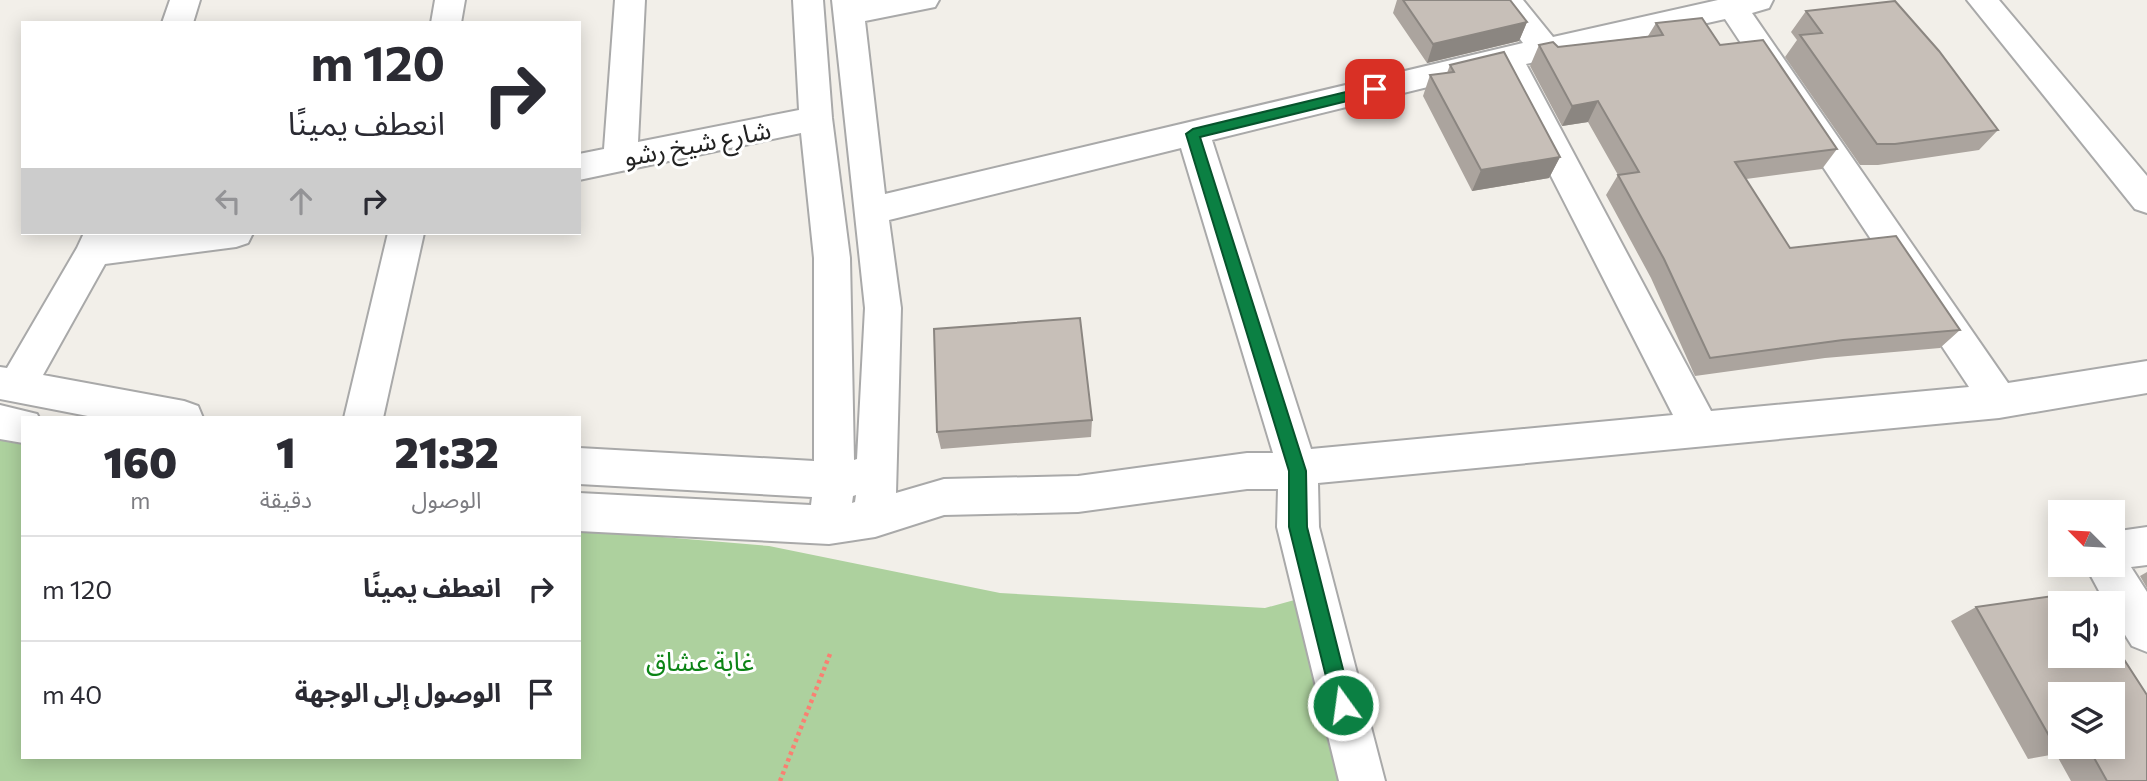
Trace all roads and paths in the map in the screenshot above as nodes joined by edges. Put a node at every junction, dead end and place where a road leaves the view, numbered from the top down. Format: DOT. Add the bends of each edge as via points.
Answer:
graph roads {
  1 [pos="185,0"];
  2 [pos="450,0"];
  3 [pos="630,0"];
  4 [pos="808,0"];
  5 [pos="924,0"];
  6 [pos="1506,0"];
  7 [pos="1982,0"];
  8 [pos="1747,3"];
  9 [pos="848,7"];
  10 [pos="178,21"];
  11 [pos="446,21"];
  12 [pos="1546,50"];
  13 [pos="1506,57"];
  14 [pos="816,118"];
  15 [pos="1193,134"];
  16 [pos="620,157"];
  17 [pos="581,167"];
  18 [pos="2147,200"];
  19 [pos="870,211"];
  20 [pos="205,235"];
  21 [pos="405,235"];
  22 [pos="97,242"];
  23 [pos="2147,377"];
  24 [pos="9,385"];
  25 [pos="2000,401"];
  26 [pos="173,416"];
  27 [pos="363,416"];
  28 [pos="0,422"];
  29 [pos="21,426"];
  30 [pos="1700,429"];
  31 [pos="581,466"];
  32 [pos="1298,471"];
  33 [pos="876,475"];
  34 [pos="834,480"];
  35 [pos="944,497"];
  36 [pos="581,512"];
  37 [pos="875,518"];
  38 [pos="829,525"];
  39 [pos="2147,547"];
  40 [pos="2125,550"];
  41 [pos="2114,578"];
  42 [pos="2147,631"];
  43 [pos="830,654"];
  44 [pos="780,781"];
  45 [pos="1362,781"];
  1 -- 10 [label="street"];
  2 -- 11 [label="street"];
  3 -- 16 [label="street"];
  4 -- 14 [label="street"];
  5 -- 9 [label="street"];
  6 -- 12 [label="street"];
  7 -- 18 [label="street"];
  8 -- 12 [label="street"];
  8 -- 25 [label="street"];
  9 -- 19 [label="street"];
  12 -- 13 [label="street"];
  13 -- 15 [label="street"];
  13 -- 30 [label="street"];
  14 -- 16 [label="street, شارع شيخ رشو"];
  14 -- 34 [label="street" via="832,258"];
  15 -- 19 [label="street"];
  15 -- 32 [label="street"];
  16 -- 17 [label="street, شارع شيخ رشو"];
  19 -- 33 [label="street" via="883,307"];
  20 -- 22 [label="street"];
  21 -- 27 [label="street"];
  22 -- 24 [label="street"];
  23 -- 25 [label="street"];
  24 -- 26 [label="street"];
  25 -- 30 [label="street"];
  28 -- 29 [label="street"];
  30 -- 32 [label="street"];
  31 -- 34 [label="street"];
  32 -- 35 [label="street" via="1247,471 1078,494"];
  32 -- 45 [label="street" via="1298,527"];
  33 -- 34 [label="street"];
  33 -- 35 [label="street"];
  33 -- 37 [label="street"];
  34 -- 38 [label="street"];
  35 -- 37 [label="street"];
  36 -- 38 [label="street"];
  37 -- 38 [label="street"];
  39 -- 40 [label="street"];
  41 -- 42 [label="street"];
  43 -- 44 [label="path"];
}
